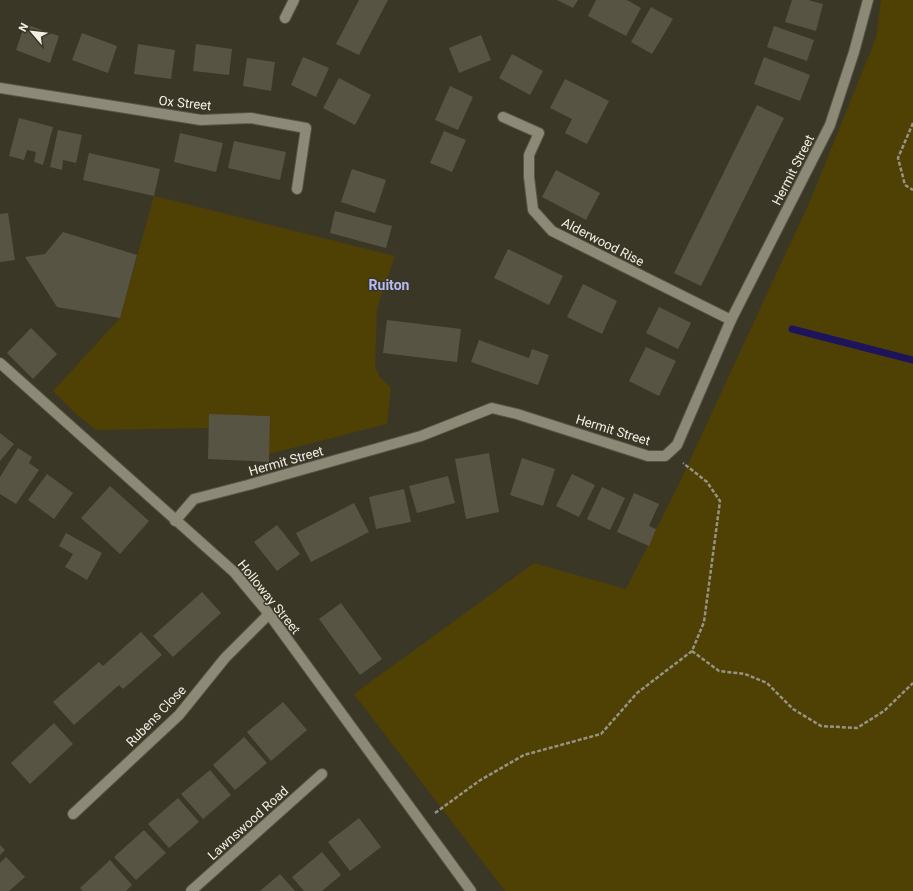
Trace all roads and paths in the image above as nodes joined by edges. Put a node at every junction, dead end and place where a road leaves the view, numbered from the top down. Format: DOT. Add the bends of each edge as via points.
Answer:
graph roads {
  1 [pos="294,0"];
  2 [pos="868,0"];
  3 [pos="286,18"];
  4 [pos="0,88"];
  5 [pos="503,117"];
  6 [pos="913,123"];
  7 [pos="297,189"];
  8 [pos="913,190"];
  9 [pos="731,320"];
  10 [pos="0,363"];
  11 [pos="669,452"];
  12 [pos="175,521"];
  13 [pos="269,614"];
  14 [pos="692,651"];
  15 [pos="913,683"];
  16 [pos="322,774"];
  17 [pos="73,814"];
  18 [pos="421,823"];
  19 [pos="191,891"];
  20 [pos="471,891"];
  1 -- 3 [label="street"];
  2 -- 9 [label="street, Hermit Street" via="830,125"];
  4 -- 7 [label="street, Ox Street" via="201,120 251,118 306,128"];
  5 -- 9 [label="street, Alderwood Rise" via="539,133 529,155 533,210 552,231"];
  6 -- 8 [label="path" via="898,158 905,185"];
  9 -- 11 [label="street, Hermit Street" via="677,445"];
  10 -- 12 [label="street, Holloway Street"];
  11 -- 12 [label="street, Hermit Street" via="665,456 648,456 492,408 421,436 194,499"];
  11 -- 14 [label="path" via="707,482 720,501 704,622"];
  12 -- 13 [label="street, Holloway Street" via="234,572"];
  13 -- 17 [label="street, Rubens Close" via="225,658 179,715"];
  13 -- 18 [label="street, Holloway Street"];
  14 -- 15 [label="path" via="719,671 744,674 766,683 793,709 821,726 857,728 884,711"];
  14 -- 18 [label="path" via="637,693 601,734 524,755 479,781"];
  16 -- 19 [label="street, Lawnswood Road"];
  18 -- 20 [label="street, Holloway Street"];
}
